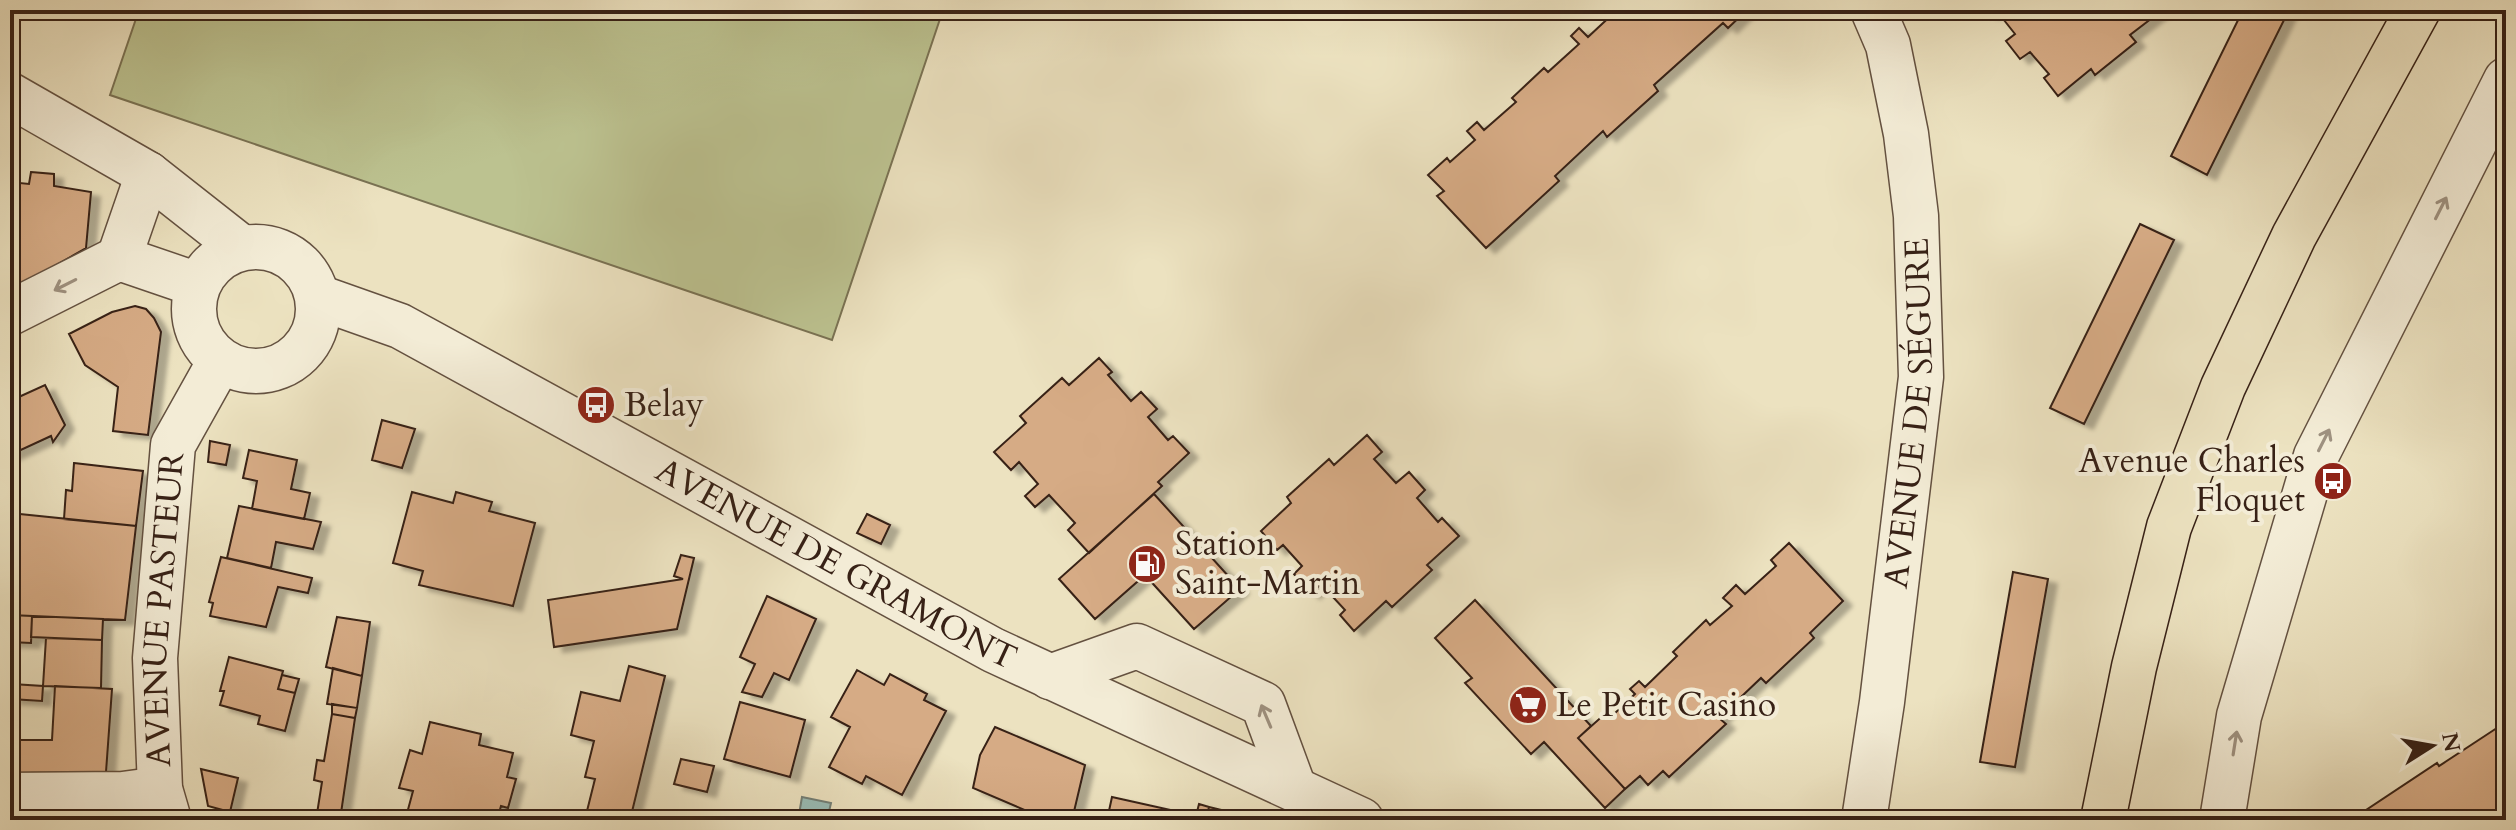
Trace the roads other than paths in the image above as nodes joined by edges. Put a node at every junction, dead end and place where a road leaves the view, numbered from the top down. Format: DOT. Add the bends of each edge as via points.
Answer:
graph roads {
  1 [pos="1873,10"];
  2 [pos="2418,10"];
  3 [pos="2506,80"];
  4 [pos="10,95"];
  5 [pos="148,174"];
  6 [pos="242,248"];
  7 [pos="119,258"];
  8 [pos="198,285"];
  9 [pos="318,297"];
  10 [pos="10,313"];
  11 [pos="220,361"];
  12 [pos="1050,677"];
  13 [pos="1294,788"];
  14 [pos="10,795"];
  15 [pos="164,805"];
  16 [pos="1361,820"];
  17 [pos="1864,820"];
  18 [pos="2103,820"];
  19 [pos="2222,820"];
  1 -- 17 [label="street, AVENUE DE SÉGURE" via="1888,45 1906,134 1916,216 1921,377"];
  2 -- 18 [label="main road" via="2294,236 2223,387 2169,527"];
  19 -- 3 [label="street, one-way" via="2239,716 2316,456"];
  4 -- 5 [label="street"];
  5 -- 6 [label="street"];
  5 -- 7 [label="street"];
  6 -- 8 [label="street" via="208,268"];
  6 -- 9 [label="street" via="281,251 298,262"];
  7 -- 8 [label="street"];
  7 -- 10 [label="street, one-way"];
  8 -- 11 [label="street" via="196,327"];
  9 -- 11 [label="street" via="314,334 290,362 255,372"];
  9 -- 12 [label="street, AVENUE DE GRAMONT" via="400,326"];
  11 -- 15 [label="street, AVENUE PASTEUR" via="173,445 155,658"];
  12 -- 13 [label="street, AVENUE DE GRAMONT"];
  13 -- 12 [label="street, one-way" via="1263,704 1137,646"];
  13 -- 16 [label="street, AVENUE DE GRAMONT"];
  14 -- 15 [label="street" via="123,794"];
}
